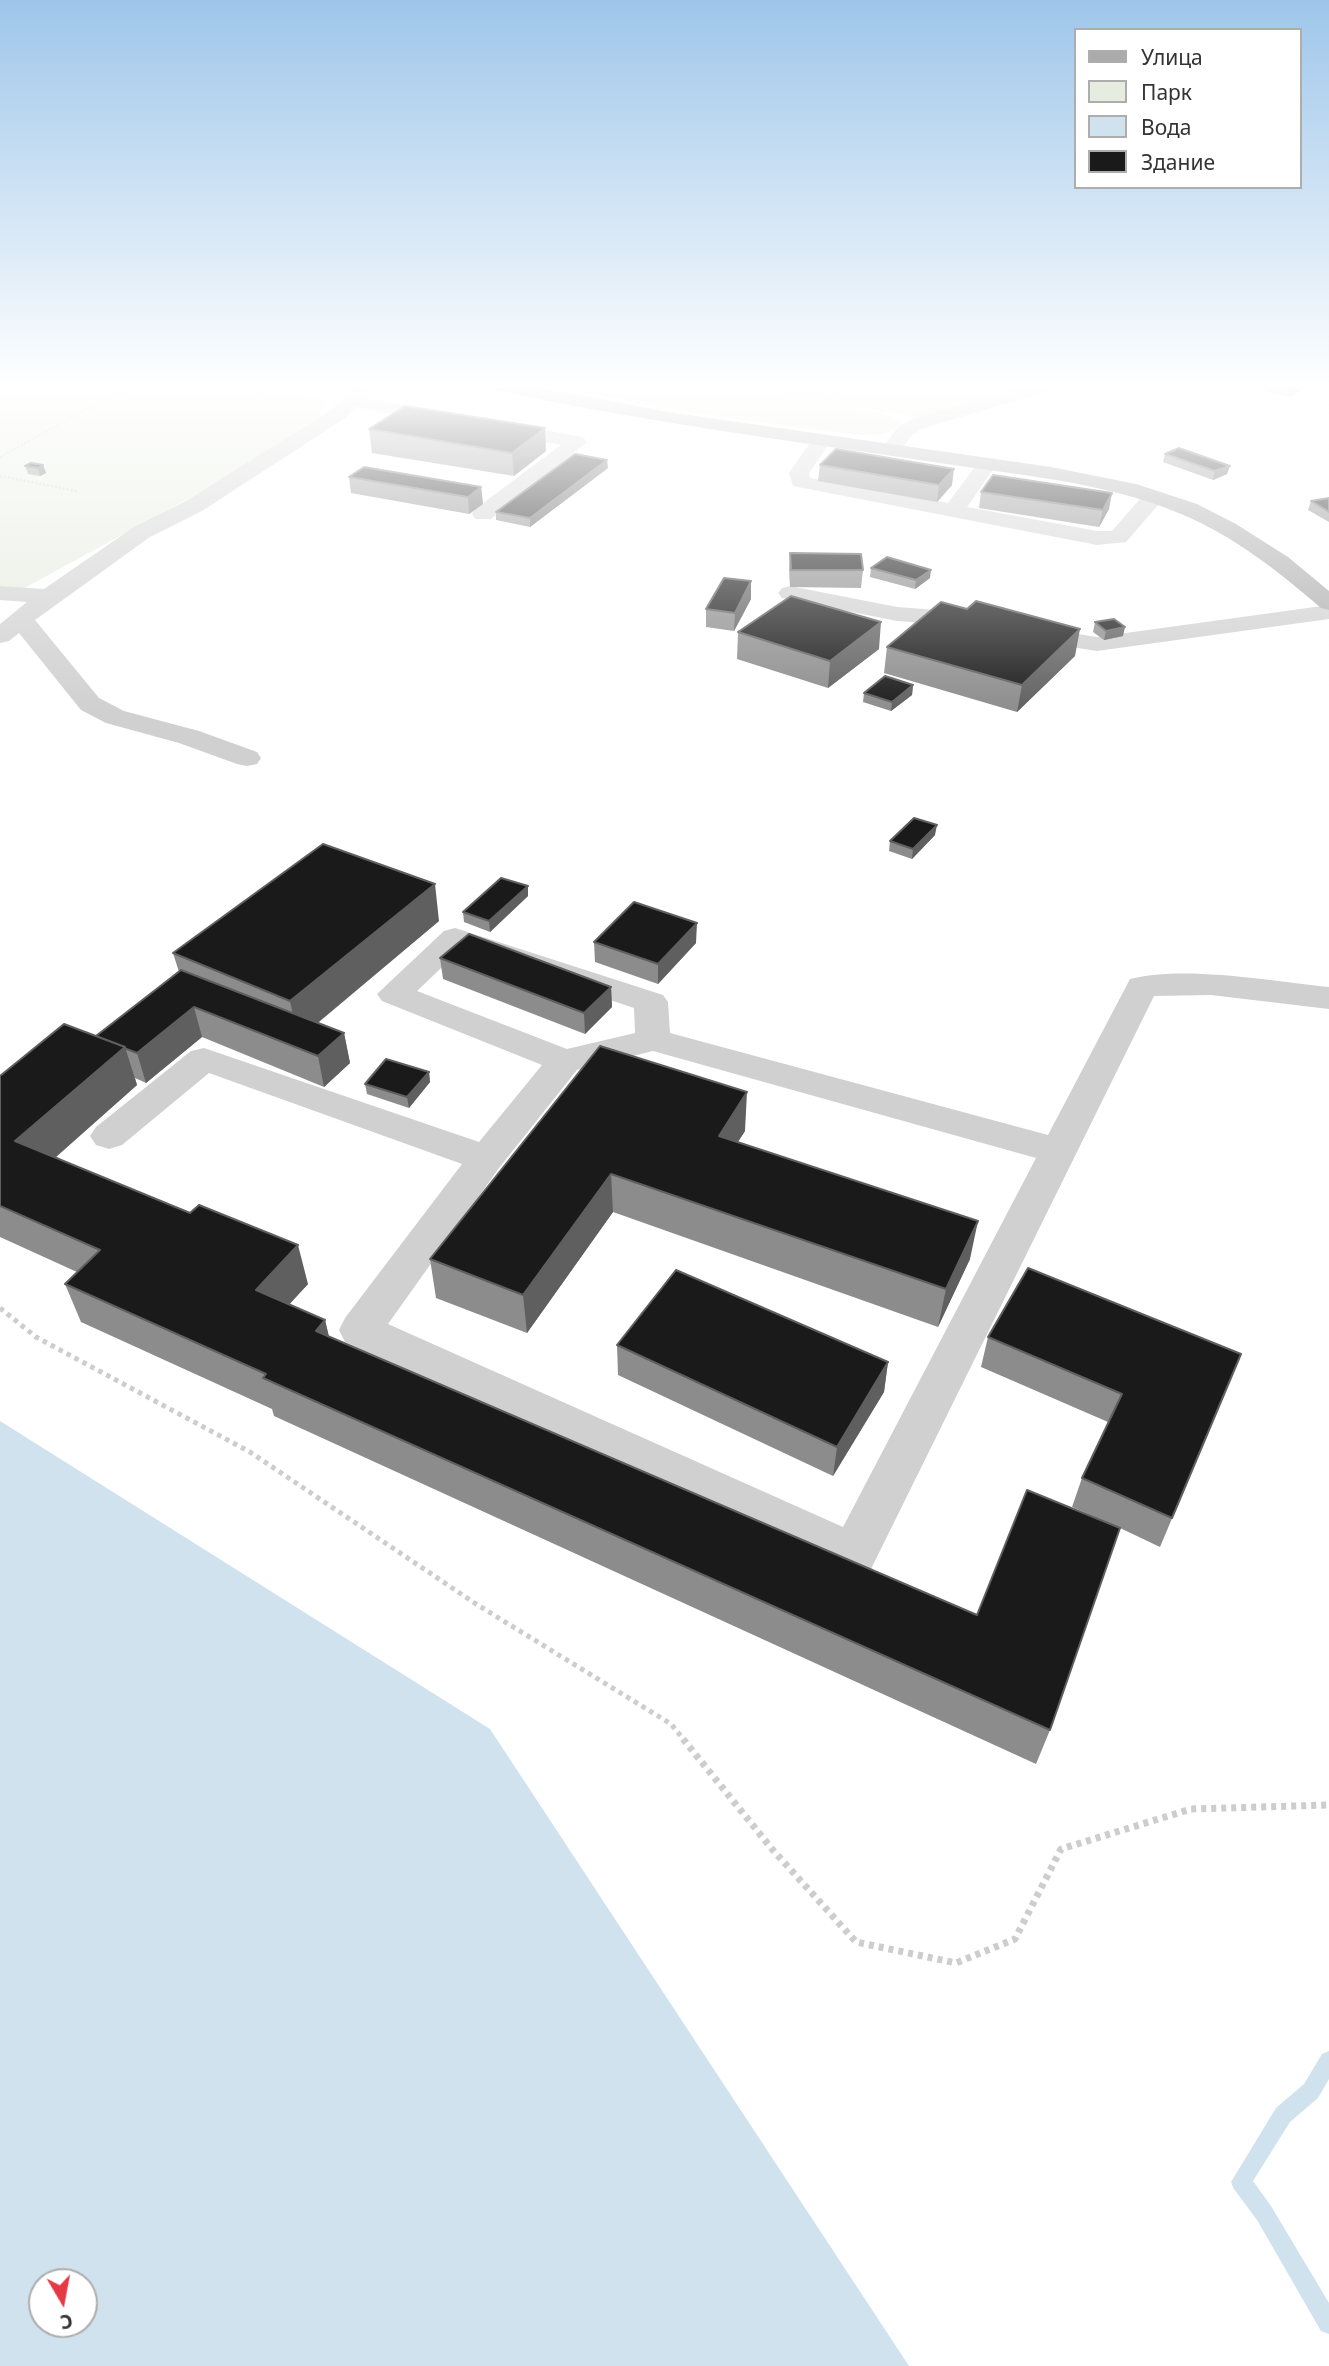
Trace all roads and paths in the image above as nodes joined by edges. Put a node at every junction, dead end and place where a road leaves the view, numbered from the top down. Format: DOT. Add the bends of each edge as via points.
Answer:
graph roads {
  1 [pos="214,493"];
  2 [pos="510,493"];
  3 [pos="860,493"];
  4 [pos="965,493"];
  5 [pos="1139,493"];
  6 [pos="1154,497"];
  7 [pos="953,511"];
  8 [pos="483,514"];
  9 [pos="0,593"];
  10 [pos="790,593"];
  11 [pos="49,597"];
  12 [pos="1329,603"];
  13 [pos="1329,612"];
  14 [pos="22,620"];
  15 [pos="0,636"];
  16 [pos="247,758"];
  17 [pos="1329,998"];
  18 [pos="653,1040"];
  19 [pos="565,1060"];
  20 [pos="108,1136"];
  21 [pos="1058,1151"];
  22 [pos="486,1159"];
  23 [pos="0,1308"];
  24 [pos="1329,1805"];
  1 -- 11 [label="street" via="142,532"];
  2 -- 8 [label="street"];
  3 -- 7 [label="street"];
  4 -- 7 [label="street"];
  5 -- 6 [label="main road"];
  6 -- 7 [label="street" via="1118,537 1107,539"];
  6 -- 12 [label="main road" via="1239,534 1270,553"];
  9 -- 11 [label="street"];
  10 -- 13 [label="street" via="1097,644"];
  11 -- 14 [label="street"];
  14 -- 15 [label="street"];
  14 -- 16 [label="street" via="90,704 115,717"];
  17 -- 21 [label="street" via="1211,985 1142,986"];
  18 -- 19 [label="street"];
  18 -- 19 [label="street" via="651,1002 455,938 394,994"];
  18 -- 21 [label="street"];
  19 -- 22 [label="street"];
  20 -- 22 [label="street" via="204,1059"];
  21 -- 22 [label="street" via="854,1554 359,1329"];
  23 -- 24 [label="path" via="36,1337 250,1452 476,1604 671,1724 772,1849 856,1942 956,1963 1016,1939 1061,1849 1191,1809"];
}
